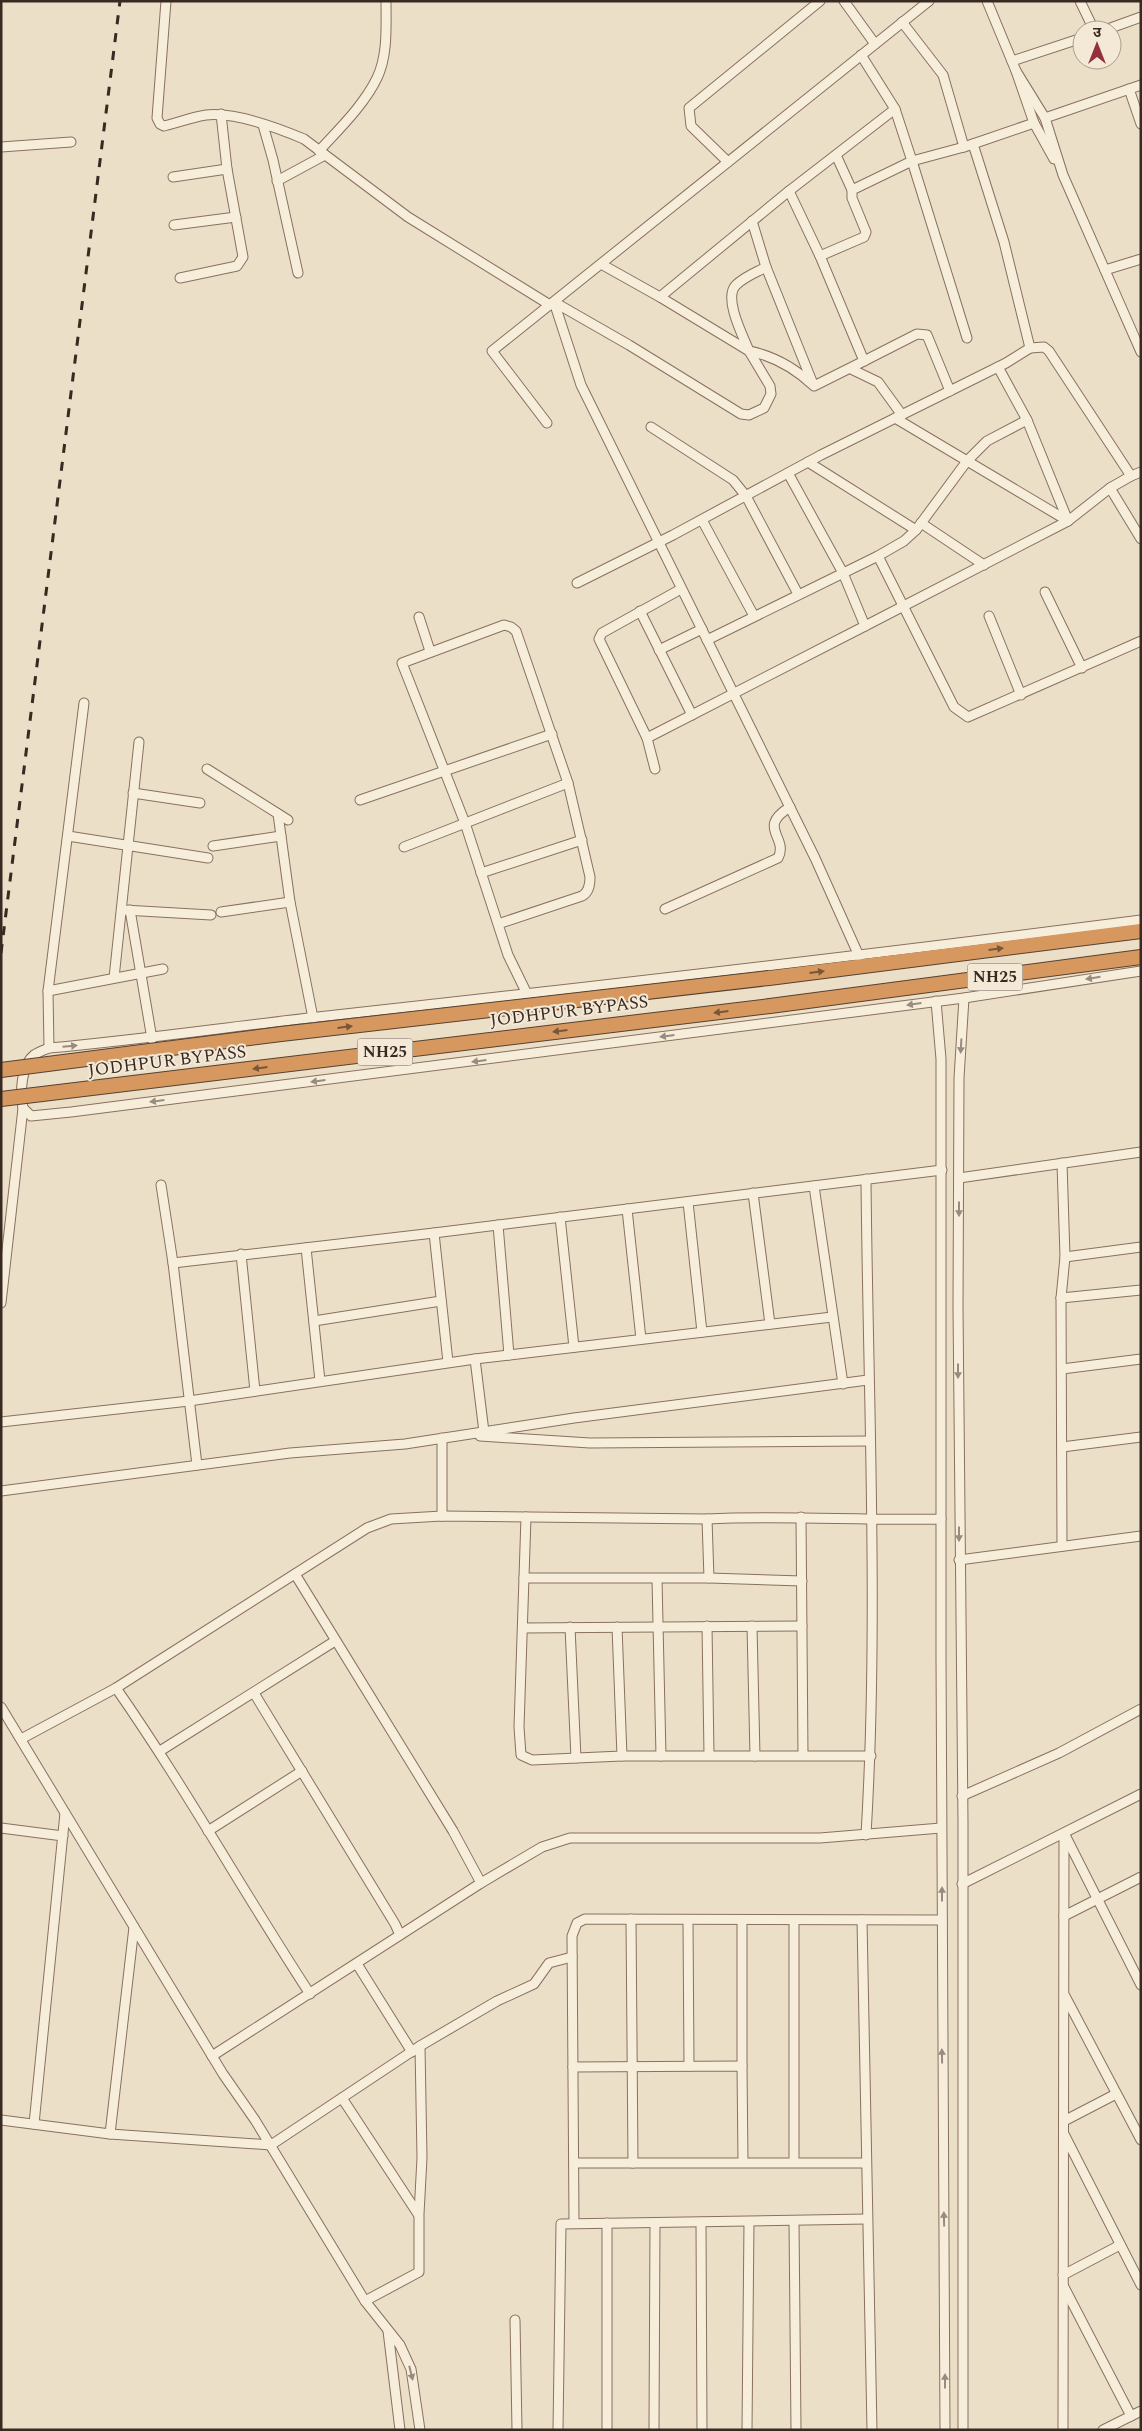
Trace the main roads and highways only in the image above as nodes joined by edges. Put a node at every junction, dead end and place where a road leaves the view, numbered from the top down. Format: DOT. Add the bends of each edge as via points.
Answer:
graph roads {
  1 [pos="1141,932"];
  2 [pos="1141,957"];
  3 [pos="1,1070"];
  4 [pos="1,1099"];
  3 -- 1 [label="highway, one-way, bridge"];
  2 -- 4 [label="highway, JODHPUR BYPASS / NH25, one-way, bridge" via="770,1006"];
}
